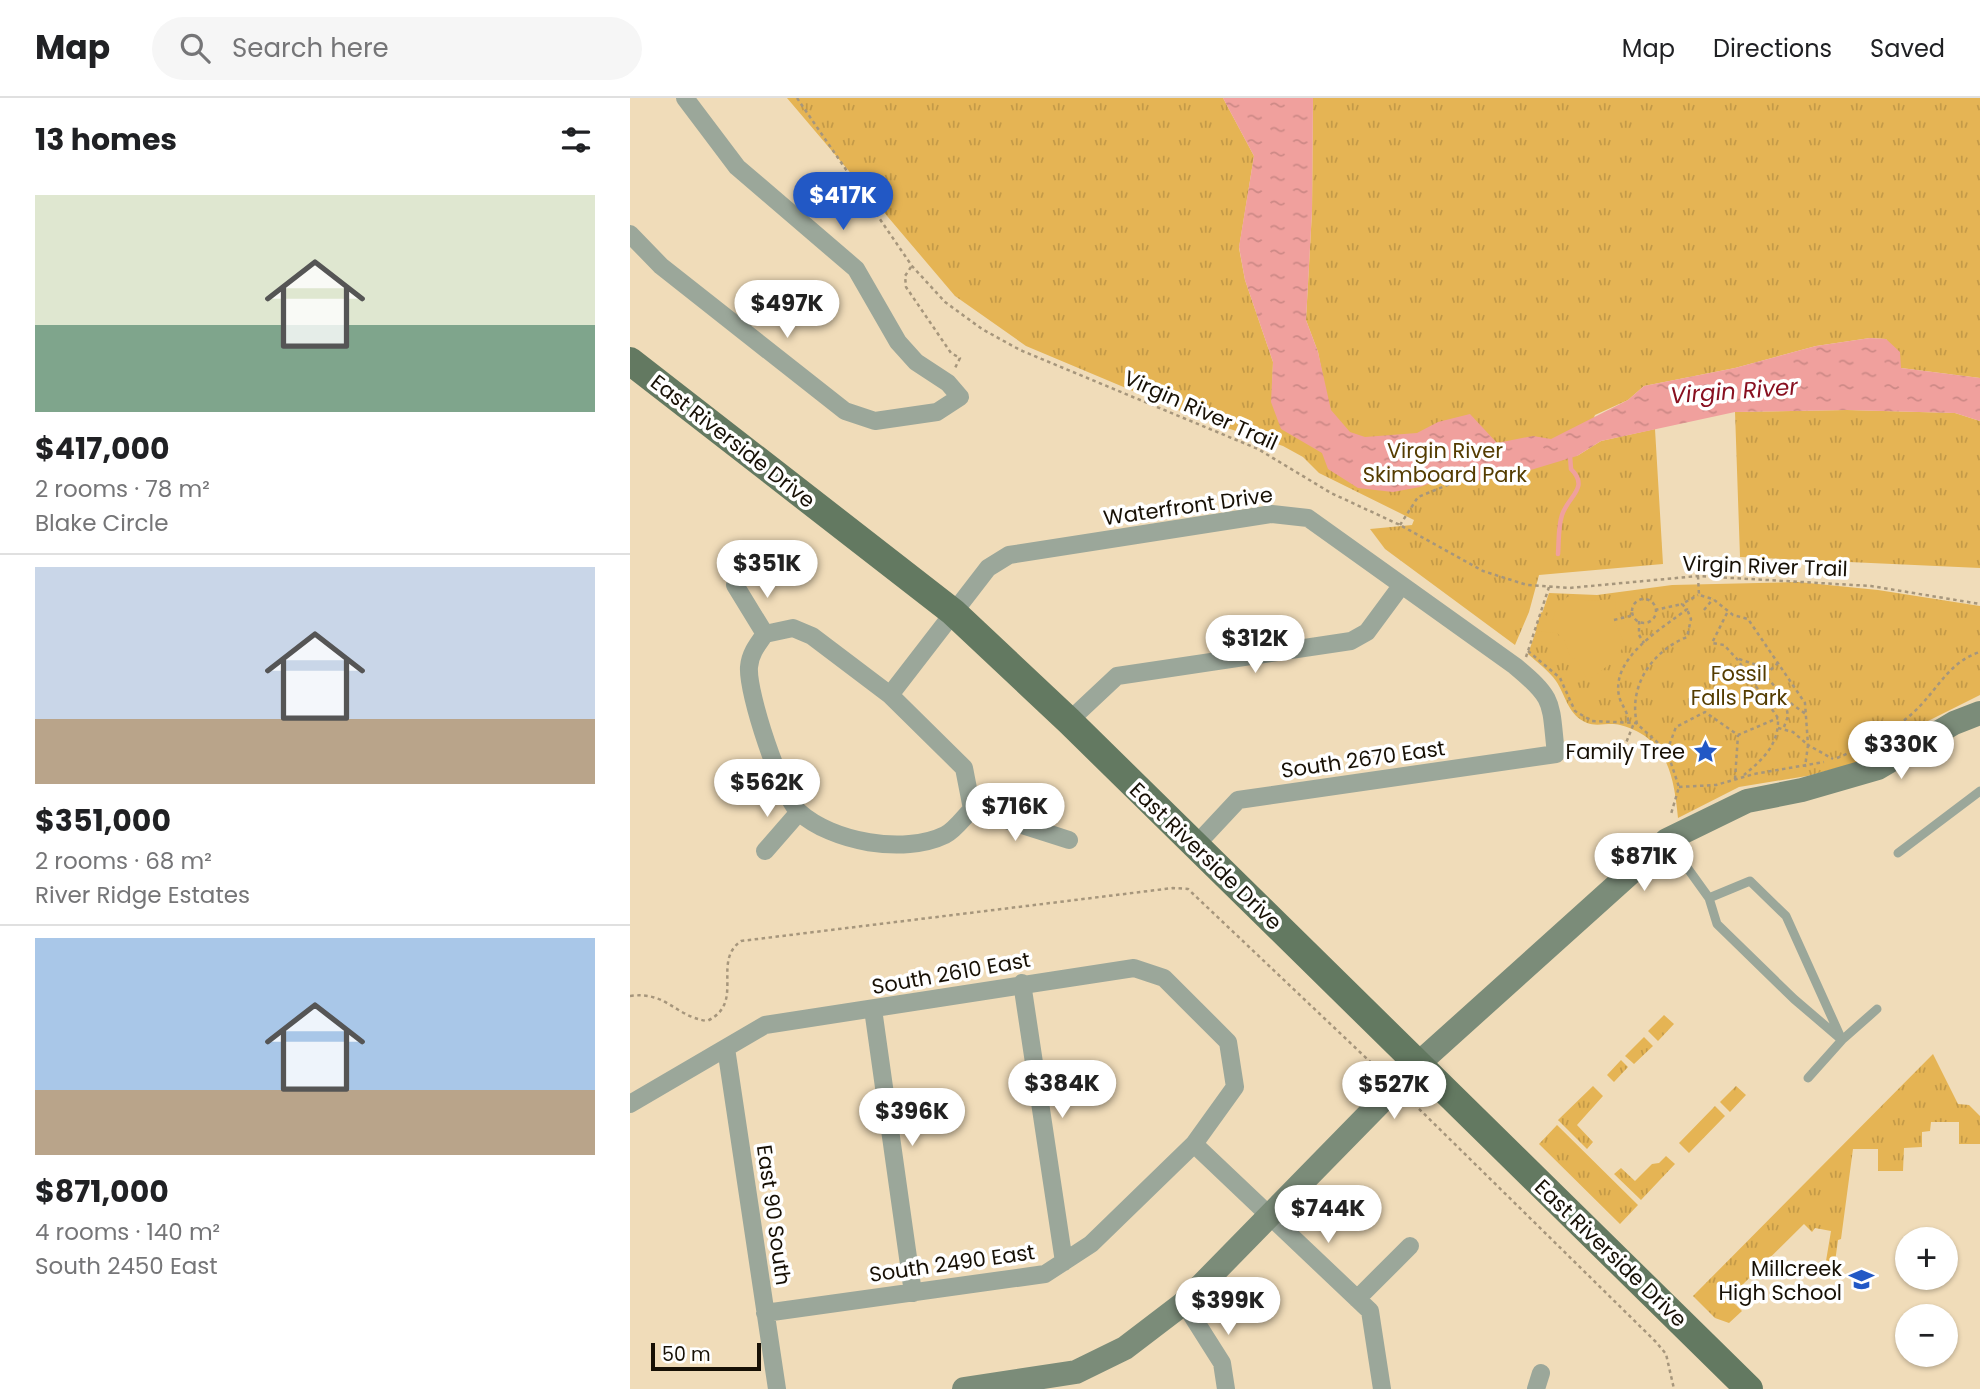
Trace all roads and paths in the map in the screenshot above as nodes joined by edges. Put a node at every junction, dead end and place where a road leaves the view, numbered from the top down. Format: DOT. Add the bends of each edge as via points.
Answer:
graph roads {
  1 [pos="685,98"];
  2 [pos="797,98"];
  3 [pos="630,234"];
  4 [pos="912,266"];
  5 [pos="630,361"];
  6 [pos="948,383"];
  7 [pos="1450,484"];
  8 [pos="1400,524"];
  9 [pos="1698,576"];
  10 [pos="735,586"];
  11 [pos="1401,586"];
  12 [pos="1549,587"];
  13 [pos="1699,595"];
  14 [pos="1713,599"];
  15 [pos="1682,604"];
  16 [pos="1980,604"];
  17 [pos="1686,609"];
  18 [pos="1655,610"];
  19 [pos="1704,610"];
  20 [pos="953,612"];
  21 [pos="1728,612"];
  22 [pos="1634,614"];
  23 [pos="1614,620"];
  24 [pos="1639,621"];
  25 [pos="765,634"];
  26 [pos="1644,643"];
  27 [pos="1528,651"];
  28 [pos="1980,652"];
  29 [pos="1737,659"];
  30 [pos="1779,662"];
  31 [pos="1521,672"];
  32 [pos="1766,674"];
  33 [pos="1755,684"];
  34 [pos="890,695"];
  35 [pos="1785,699"];
  36 [pos="1980,713"];
  37 [pos="1807,715"];
  38 [pos="1778,718"];
  39 [pos="1069,721"];
  40 [pos="1628,721"];
  41 [pos="1636,724"];
  42 [pos="1778,727"];
  43 [pos="1784,727"];
  44 [pos="1738,735"];
  45 [pos="1808,745"];
  46 [pos="1624,748"];
  47 [pos="1667,751"];
  48 [pos="1556,754"];
  49 [pos="1833,759"];
  50 [pos="1741,777"];
  51 [pos="1804,778"];
  52 [pos="1735,779"];
  53 [pos="1679,787"];
  54 [pos="1980,791"];
  55 [pos="972,810"];
  56 [pos="799,811"];
  57 [pos="1671,814"];
  58 [pos="1069,840"];
  59 [pos="1667,840"];
  60 [pos="1195,846"];
  61 [pos="765,851"];
  62 [pos="1898,853"];
  63 [pos="1709,898"];
  64 [pos="1022,984"];
  65 [pos="630,996"];
  66 [pos="873,1009"];
  67 [pos="1877,1009"];
  68 [pos="1842,1040"];
  69 [pos="726,1048"];
  70 [pos="1418,1064"];
  71 [pos="1377,1068"];
  72 [pos="1808,1078"];
  73 [pos="1235,1087"];
  74 [pos="1412,1102"];
  75 [pos="630,1104"];
  76 [pos="1194,1144"];
  77 [pos="1269,1216"];
  78 [pos="1410,1246"];
  79 [pos="1064,1262"];
  80 [pos="913,1293"];
  81 [pos="1357,1299"];
  82 [pos="1184,1303"];
  83 [pos="765,1313"];
  84 [pos="1077,1381"];
  85 [pos="777,1389"];
  86 [pos="964,1389"];
  87 [pos="1226,1389"];
  88 [pos="1382,1389"];
  89 [pos="1674,1389"];
  90 [pos="1749,1389"];
  1 -- 6 [label="street" via="737,167 856,269 898,342 916,362"];
  2 -- 4 [label="path, Virgin River Trail"];
  3 -- 6 [label="street" via="661,266 845,411 875,421 937,412 960,397"];
  4 -- 6 [label="path" via="905,275 906,288 951,353 960,358"];
  4 -- 8 [label="path, Virgin River Trail" via="945,302 1020,350 1258,449 1331,493"];
  5 -- 20 [label="main road, East Riverside Drive"];
  7 -- 8 [label="path" via="1418,497"];
  8 -- 12 [label="path, Virgin River Trail" via="1483,572"];
  9 -- 12 [label="path, Virgin River Trail" via="1619,586"];
  9 -- 13 [label="path"];
  9 -- 16 [label="path, Virgin River Trail" via="1871,586"];
  10 -- 25 [label="street"];
  11 -- 20 [label="street, Waterfront Drive" via="1308,518 1272,514 1009,555 988,568"];
  11 -- 31 [label="street, Waterfront Drive"];
  11 -- 39 [label="street" via="1367,632 1350,641 1117,676"];
  12 -- 27 [label="path"];
  13 -- 14 [label="path"];
  13 -- 15 [label="path"];
  14 -- 19 [label="path"];
  14 -- 21 [label="path"];
  15 -- 17 [label="path"];
  15 -- 18 [label="path"];
  17 -- 26 [label="path"];
  17 -- 41 [label="path" via="1691,619 1687,637 1661,653 1641,675"];
  18 -- 22 [label="path" via="1654,603 1643,598 1633,605"];
  18 -- 24 [label="path" via="1656,616 1646,624"];
  20 -- 34 [label="street, Waterfront Drive"];
  20 -- 39 [label="main road, East Riverside Drive"];
  21 -- 29 [label="path" via="1712,643 1724,645"];
  21 -- 30 [label="path" via="1748,619"];
  22 -- 23 [label="path"];
  22 -- 24 [label="path"];
  24 -- 26 [label="path"];
  25 -- 34 [label="street" via="793,628 812,636"];
  25 -- 56 [label="street" via="754,649 749,668 778,774"];
  26 -- 40 [label="path" via="1627,660 1619,684"];
  27 -- 31 [label="path"];
  27 -- 40 [label="path" via="1560,678 1575,710 1592,721"];
  28 -- 49 [label="path" via="1952,667 1919,707 1891,730"];
  29 -- 32 [label="path" via="1757,665"];
  29 -- 33 [label="path"];
  30 -- 32 [label="path"];
  30 -- 37 [label="path" via="1805,703"];
  31 -- 48 [label="street, Waterfront Drive" via="1543,690 1551,705"];
  32 -- 33 [label="path"];
  32 -- 35 [label="path"];
  33 -- 38 [label="path"];
  34 -- 55 [label="street" via="964,768"];
  35 -- 37 [label="path"];
  35 -- 43 [label="path" via="1788,716"];
  36 -- 51 [label="street" via="1954,723 1878,768"];
  37 -- 45 [label="path"];
  38 -- 42 [label="path"];
  38 -- 44 [label="path"];
  39 -- 60 [label="main road, East Riverside Drive"];
  40 -- 41 [label="path"];
  41 -- 46 [label="path"];
  41 -- 47 [label="path"];
  42 -- 43 [label="path"];
  42 -- 50 [label="path" via="1768,755"];
  43 -- 45 [label="path"];
  44 -- 47 [label="path" via="1706,712 1675,727"];
  44 -- 52 [label="path"];
  45 -- 49 [label="path"];
  45 -- 51 [label="path"];
  47 -- 53 [label="path"];
  48 -- 60 [label="street, South 2670 East" via="1238,800"];
  49 -- 51 [label="path"];
  50 -- 51 [label="path"];
  50 -- 52 [label="path"];
  51 -- 59 [label="street"];
  52 -- 53 [label="path"];
  53 -- 57 [label="path"];
  54 -- 62 [label="lane"];
  55 -- 56 [label="street" via="946,834 911,844 878,845 847,839"];
  55 -- 58 [label="street"];
  56 -- 61 [label="street"];
  59 -- 63 [label="lane"];
  59 -- 70 [label="street"];
  60 -- 70 [label="main road, East Riverside Drive"];
  63 -- 68 [label="lane" via="1717,924"];
  63 -- 68 [label="lane" via="1750,881 1786,916"];
  64 -- 66 [label="street, South 2610 East"];
  64 -- 73 [label="street, South 2610 East" via="1135,968 1164,978 1228,1042"];
  64 -- 79 [label="street"];
  65 -- 71 [label="path" via="648,993 707,1021 723,1010 729,956 741,941 1188,889"];
  66 -- 69 [label="street, South 2610 East" via="765,1025"];
  66 -- 80 [label="street"];
  67 -- 68 [label="lane"];
  68 -- 72 [label="lane"];
  69 -- 75 [label="street, South 2610 East"];
  69 -- 83 [label="street, East 90 South"];
  70 -- 77 [label="street"];
  70 -- 90 [label="main road, East Riverside Drive"];
  73 -- 76 [label="street, South 2490 East"];
  74 -- 89 [label="path" via="1656,1342 1666,1354"];
  76 -- 77 [label="street"];
  76 -- 79 [label="street, South 2490 East" via="1091,1244"];
  77 -- 81 [label="street"];
  77 -- 82 [label="street"];
  78 -- 81 [label="street"];
  79 -- 80 [label="street, South 2490 East" via="1045,1274"];
  80 -- 83 [label="street, South 2490 East"];
  81 -- 88 [label="street" via="1370,1311"];
  82 -- 84 [label="street"];
  82 -- 87 [label="street" via="1222,1363"];
  83 -- 85 [label="street, East 90 South"];
  84 -- 86 [label="street"];
}
